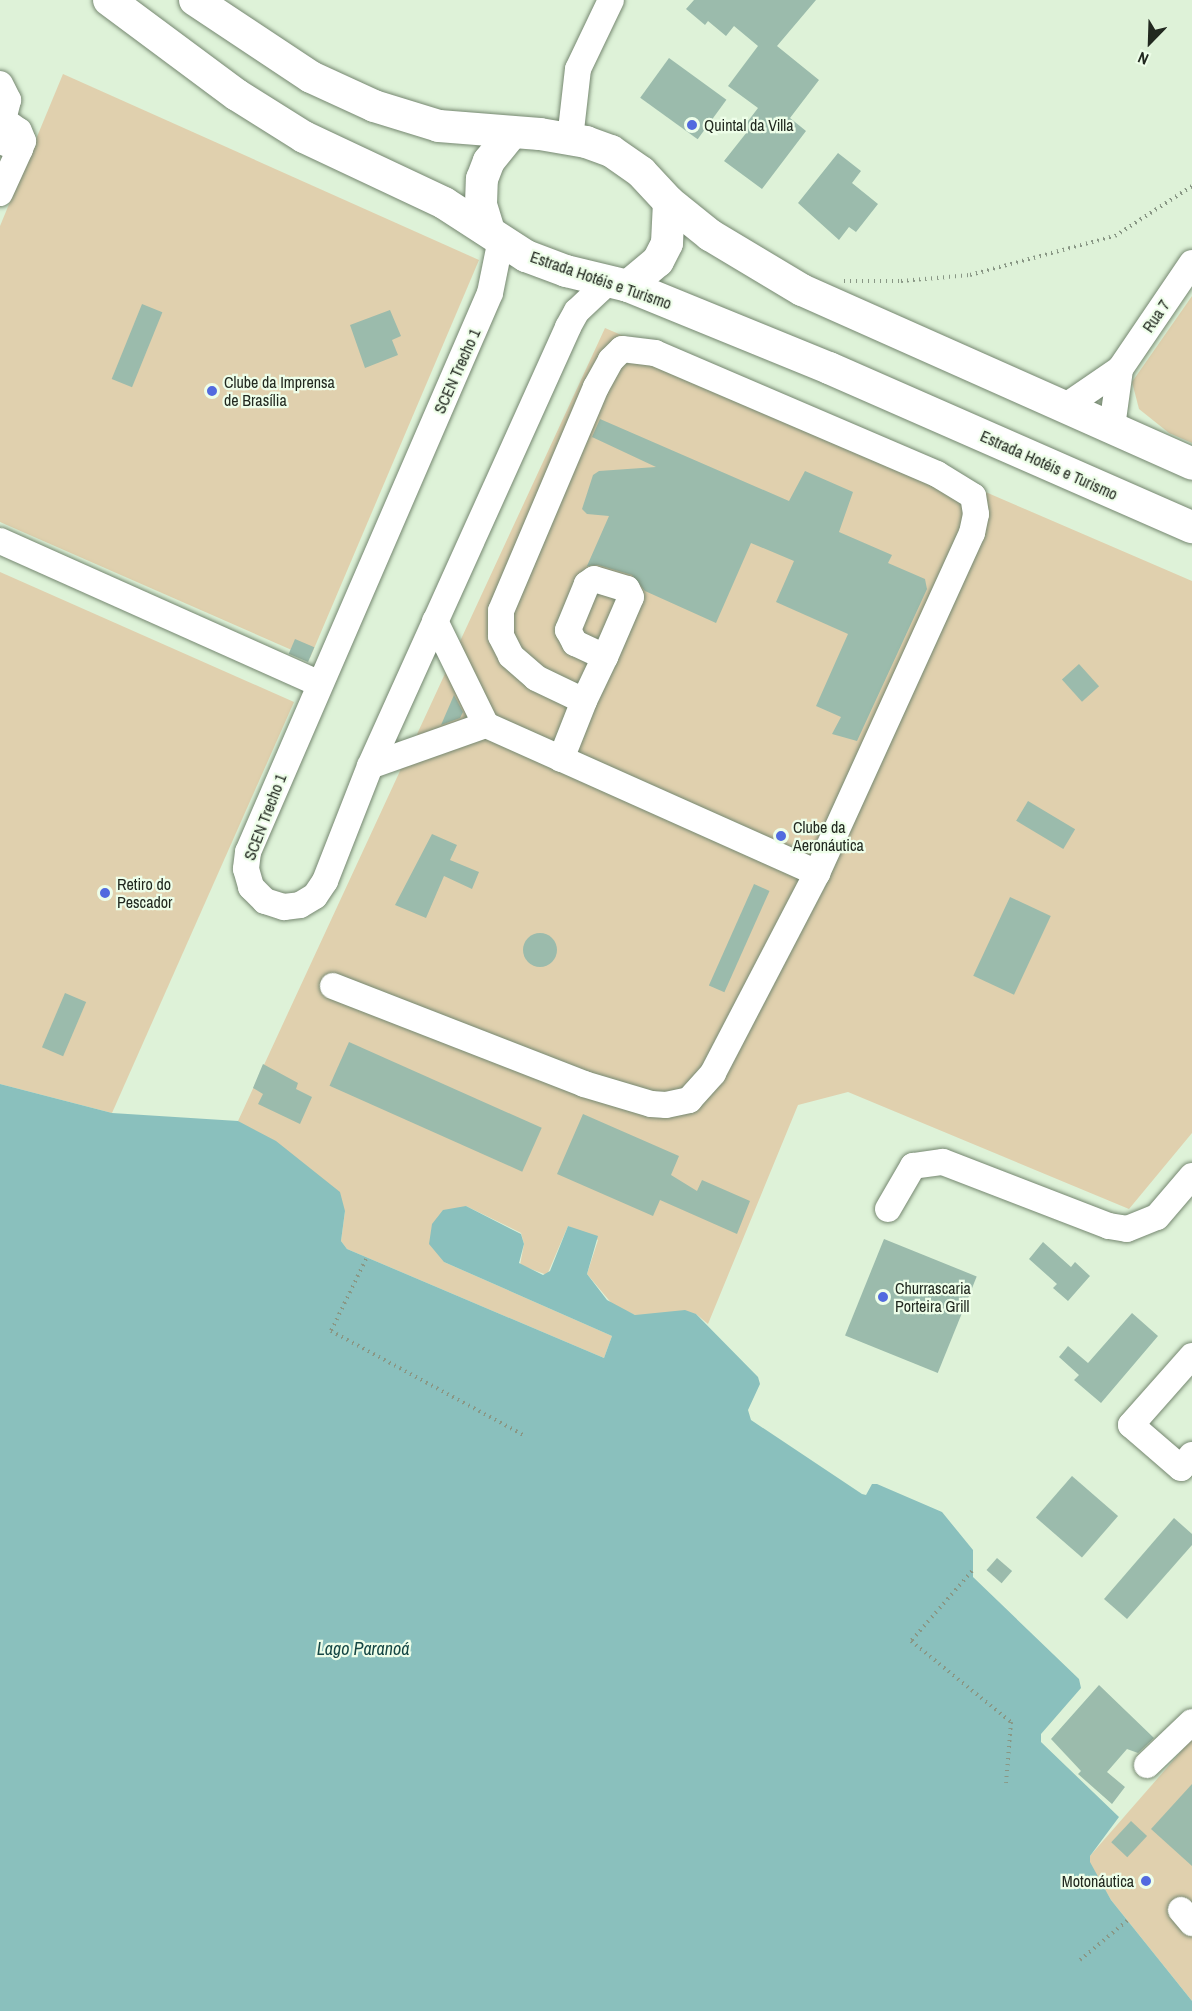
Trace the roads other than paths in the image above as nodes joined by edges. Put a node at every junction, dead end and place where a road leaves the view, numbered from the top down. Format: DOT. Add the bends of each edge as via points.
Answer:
graph roads {
  1 [pos="109,0"];
  2 [pos="195,0"];
  3 [pos="611,0"];
  4 [pos="0,84"];
  5 [pos="6,132"];
  6 [pos="512,133"];
  7 [pos="570,139"];
  8 [pos="0,193"];
  9 [pos="669,202"];
  10 [pos="495,235"];
  11 [pos="1192,263"];
  12 [pos="609,289"];
  13 [pos="1120,369"];
  14 [pos="1066,406"];
  15 [pos="1112,427"];
  16 [pos="1192,464"];
  17 [pos="1192,527"];
  18 [pos="0,542"];
  19 [pos="435,621"];
  20 [pos="605,657"];
  21 [pos="320,684"];
  22 [pos="584,701"];
  23 [pos="486,724"];
  24 [pos="561,759"];
  25 [pos="370,766"];
  26 [pos="817,873"];
  27 [pos="333,986"];
  28 [pos="1192,1176"];
  29 [pos="888,1209"];
  30 [pos="1192,1356"];
  31 [pos="1192,1455"];
  32 [pos="1192,1722"];
  33 [pos="1147,1765"];
  1 -- 10 [label="main road, Estrada Hotéis e Turismo" via="237,95 304,137 444,202"];
  2 -- 6 [label="main road" via="311,76 374,106 440,126"];
  3 -- 7 [label="street" via="578,69"];
  4 -- 5 [label="street" via="8,100"];
  5 -- 8 [label="street"];
  6 -- 7 [label="main road"];
  6 -- 10 [label="main road" via="489,161 482,180 481,204"];
  7 -- 9 [label="main road" via="628,161"];
  9 -- 12 [label="main road" via="668,243 658,261"];
  9 -- 14 [label="main road" via="729,248 802,290"];
  10 -- 12 [label="main road, Estrada Hotéis e Turismo" via="545,265"];
  10 -- 21 [label="street, SCEN Trecho 1" via="490,293"];
  11 -- 13 [label="street, Rua 7"];
  12 -- 17 [label="main road, Estrada Hotéis e Turismo" via="829,368"];
  12 -- 19 [label="street, SCEN Trecho 1" via="568,327"];
  13 -- 14 [label="street, Rua 7"];
  13 -- 15 [label="street, Rua 7"];
  14 -- 15 [label="main road"];
  15 -- 16 [label="main road"];
  18 -- 21 [label="street"];
  19 -- 23 [label="street"];
  19 -- 25 [label="street, SCEN Trecho 1"];
  20 -- 22 [label="street"];
  21 -- 25 [label="street, SCEN Trecho 1" via="248,852 246,869 252,887 265,901 284,907 300,905 315,896 325,881"];
  22 -- 24 [label="street"];
  22 -- 26 [label="street" via="536,678 510,656 501,636 501,611 596,387 622,349 656,353 966,489 977,506 972,533"];
  23 -- 24 [label="street"];
  23 -- 25 [label="street"];
  24 -- 26 [label="street"];
  26 -- 27 [label="street" via="713,1073 696,1094 676,1104 651,1104 584,1084"];
  28 -- 29 [label="street" via="1157,1217 1127,1229 1109,1226 943,1162 912,1166"];
  30 -- 31 [label="street" via="1131,1425 1181,1468"];
  32 -- 33 [label="street"];
}
